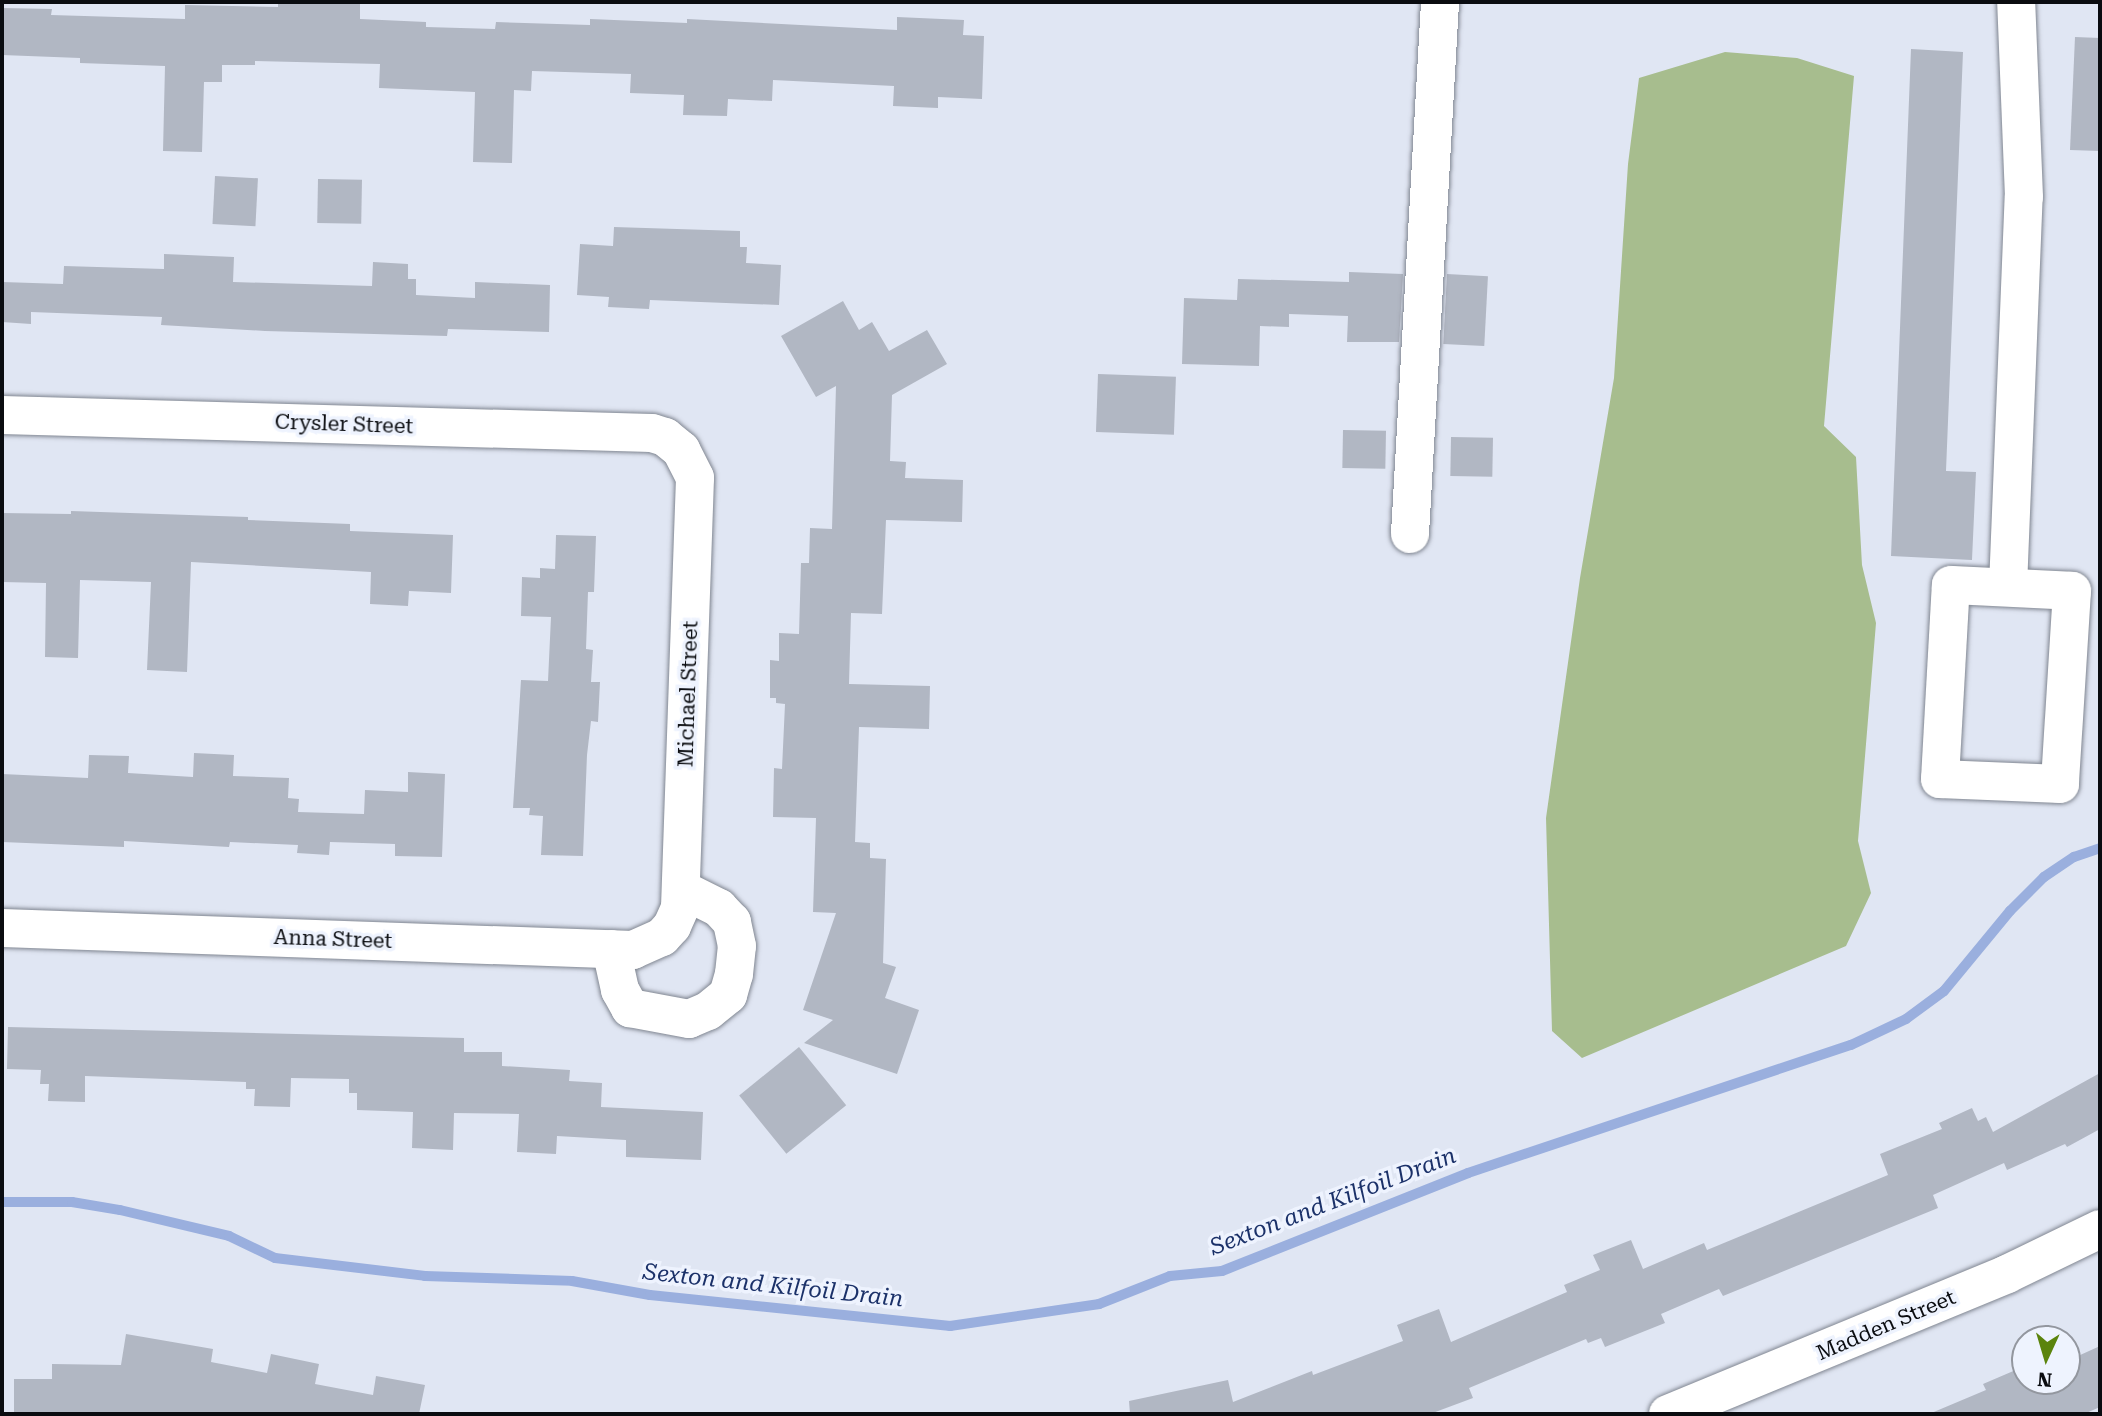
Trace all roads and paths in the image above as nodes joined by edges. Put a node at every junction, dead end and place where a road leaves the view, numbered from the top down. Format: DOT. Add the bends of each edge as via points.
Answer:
graph roads {
  1 [pos="1440,2"];
  2 [pos="2017,2"];
  3 [pos="2,415"];
  4 [pos="681,450"];
  5 [pos="1410,534"];
  6 [pos="2008,587"];
  7 [pos="681,889"];
  8 [pos="2,928"];
  9 [pos="662,937"];
  10 [pos="611,949"];
  11 [pos="2100,1229"];
  12 [pos="1743,1400"];
  13 [pos="1668,1414"];
  1 -- 5 [label="street"];
  2 -- 6 [label="street" via="2024,197"];
  3 -- 4 [label="street, Crysler Street" via="652,433"];
  4 -- 7 [label="street, Michael Street" via="695,478"];
  6 -- 6 [label="street" via="2073,591 2060,784 1940,779 1951,584"];
  7 -- 9 [label="street, Michael Street" via="680,908"];
  7 -- 10 [label="street" via="719,908 732,922 737,946 728,995 689,1019 630,1008 620,990"];
  8 -- 10 [label="street, Anna Street"];
  9 -- 10 [label="street, Anna Street" via="634,950"];
  11 -- 12 [label="street, Madden Street"];
  12 -- 13 [label="street, Madden Street"];
}
